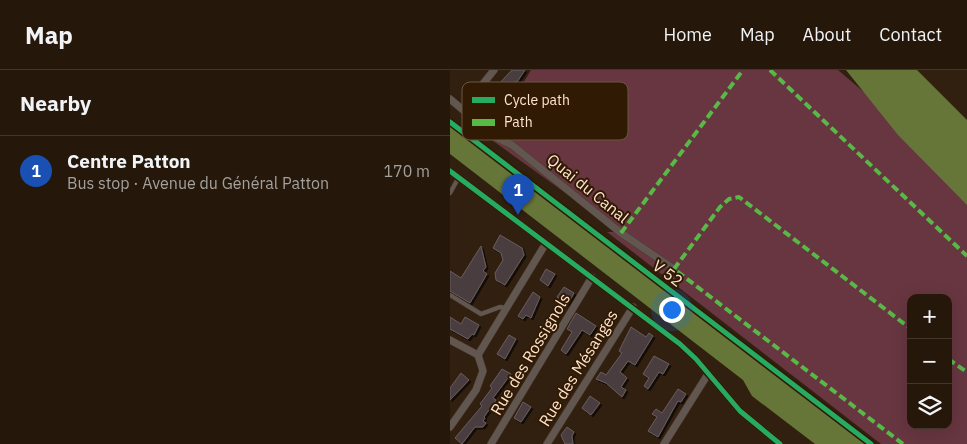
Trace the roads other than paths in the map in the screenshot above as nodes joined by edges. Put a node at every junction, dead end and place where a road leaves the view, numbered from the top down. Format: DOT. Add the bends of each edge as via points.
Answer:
graph roads {
  1 [pos="494,70"];
  2 [pos="484,82"];
  3 [pos="450,99"];
  4 [pos="462,108"];
  5 [pos="501,140"];
  6 [pos="450,171"];
  7 [pos="459,178"];
  8 [pos="450,192"];
  9 [pos="546,243"];
  10 [pos="674,269"];
  11 [pos="592,277"];
  12 [pos="450,295"];
  13 [pos="633,307"];
  14 [pos="506,308"];
  15 [pos="450,340"];
  16 [pos="478,355"];
  17 [pos="708,374"];
  18 [pos="450,427"];
  19 [pos="491,444"];
  20 [pos="547,444"];
  21 [pos="664,444"];
  22 [pos="780,444"];
  1 -- 2 [label="street"];
  3 -- 4 [label="street, Quai du Canal"];
  5 -- 10 [label="street, Quai du Canal" via="512,145 621,233"];
  6 -- 7 [label="street"];
  7 -- 8 [label="lane"];
  7 -- 9 [label="street"];
  9 -- 11 [label="street"];
  9 -- 14 [label="street"];
  11 -- 13 [label="street"];
  11 -- 19 [label="street, Rue des Rossignols"];
  12 -- 14 [label="lane" via="481,314"];
  13 -- 17 [label="street" via="680,344"];
  13 -- 20 [label="street, Rue des Mésanges"];
  14 -- 16 [label="street"];
  15 -- 16 [label="street"];
  16 -- 18 [label="street" via="483,371 476,390"];
  17 -- 21 [label="street"];
  17 -- 22 [label="street" via="740,411"];
}
